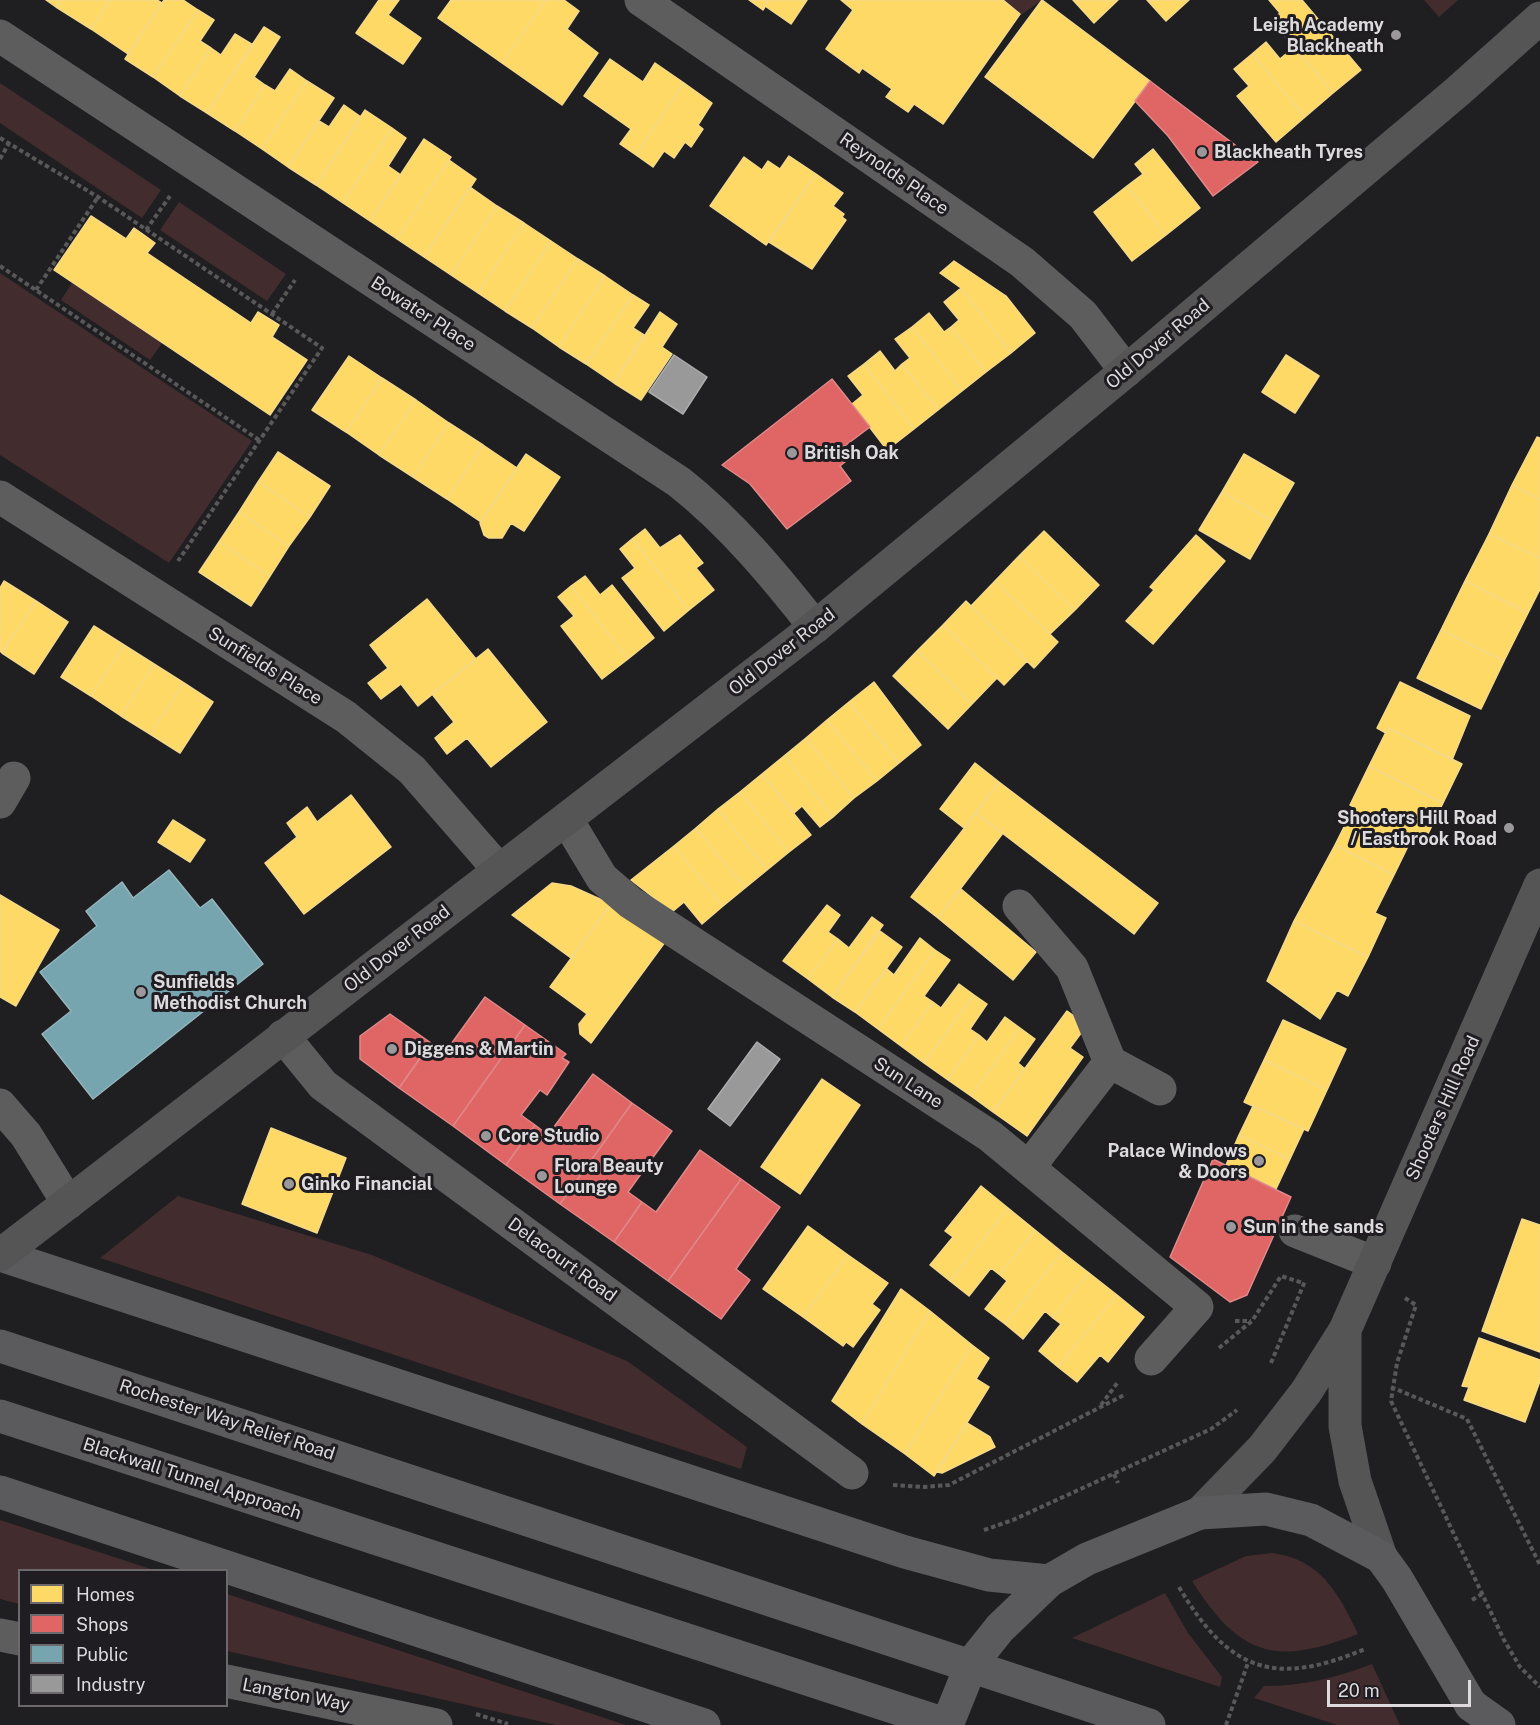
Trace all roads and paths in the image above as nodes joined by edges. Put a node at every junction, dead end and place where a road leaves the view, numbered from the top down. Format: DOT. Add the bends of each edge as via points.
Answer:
graph roads {
  1 [pos="641,0"];
  2 [pos="1540,18"];
  3 [pos="0,36"];
  4 [pos="0,138"];
  5 [pos="9,143"];
  6 [pos="0,159"];
  7 [pos="174,190"];
  8 [pos="98,197"];
  9 [pos="147,230"];
  10 [pos="0,266"];
  11 [pos="299,273"];
  12 [pos="36,290"];
  13 [pos="272,314"];
  14 [pos="1126,371"];
  15 [pos="259,440"];
  16 [pos="0,497"];
  17 [pos="177,563"];
  18 [pos="815,627"];
  19 [pos="567,820"];
  20 [pos="499,870"];
  21 [pos="1540,885"];
  22 [pos="1019,906"];
  23 [pos="283,1036"];
  24 [pos="1110,1062"];
  25 [pos="1160,1089"];
  26 [pos="0,1105"];
  27 [pos="1029,1167"];
  28 [pos="68,1203"];
  29 [pos="1294,1231"];
  30 [pos="0,1255"];
  31 [pos="1373,1269"];
  32 [pos="1345,1330"];
  33 [pos="0,1346"];
  34 [pos="1209,1354"];
  35 [pos="1150,1359"];
  36 [pos="1267,1373"];
  37 [pos="1392,1387"];
  38 [pos="1130,1392"];
  39 [pos="1242,1406"];
  40 [pos="0,1416"];
  41 [pos="852,1473"];
  42 [pos="1113,1474"];
  43 [pos="895,1483"];
  44 [pos="1119,1483"];
  45 [pos="0,1492"];
  46 [pos="1200,1513"];
  47 [pos="975,1530"];
  48 [pos="1381,1557"];
  49 [pos="1540,1565"];
  50 [pos="1049,1581"];
  51 [pos="1179,1587"];
  52 [pos="1482,1594"];
  53 [pos="1472,1599"];
  54 [pos="0,1635"];
  55 [pos="18,1639"];
  56 [pos="1365,1649"];
  57 [pos="1248,1663"];
  58 [pos="228,1681"];
  59 [pos="1540,1687"];
  60 [pos="1473,1715"];
  61 [pos="436,1725"];
  62 [pos="505,1725"];
  63 [pos="513,1725"];
  64 [pos="704,1725"];
  65 [pos="947,1725"];
  66 [pos="1149,1725"];
  67 [pos="1226,1725"];
  68 [pos="1499,1725"];
  1 -- 14 [label="street, Reynolds Place" via="1022,262 1083,315"];
  2 -- 14 [label="main road, Old Dover Road"];
  3 -- 18 [label="street, Bowater Place" via="679,482 718,516"];
  4 -- 5 [label="path"];
  5 -- 6 [label="path"];
  5 -- 8 [label="path"];
  7 -- 9 [label="path"];
  8 -- 9 [label="path"];
  8 -- 12 [label="path"];
  9 -- 13 [label="path"];
  10 -- 12 [label="path"];
  11 -- 13 [label="path"];
  12 -- 15 [label="path"];
  13 -- 15 [label="path" via="322,348"];
  14 -- 18 [label="main road, Old Dover Road"];
  15 -- 17 [label="path"];
  16 -- 20 [label="street, Sunfields Place" via="346,717 412,770"];
  18 -- 19 [label="main road, Old Dover Road"];
  19 -- 20 [label="main road, Old Dover Road"];
  19 -- 27 [label="street, Sun Lane" via="602,878 631,903 990,1136"];
  20 -- 23 [label="main road, Old Dover Road"];
  21 -- 31 [label="main road, Shooters Hill Road"];
  22 -- 24 [label="street" via="1072,968"];
  23 -- 28 [label="main road, Old Dover Road"];
  23 -- 41 [label="street, Delacourt Road" via="323,1085"];
  24 -- 25 [label="street"];
  24 -- 27 [label="street"];
  26 -- 28 [label="street" via="33,1147"];
  27 -- 35 [label="street, Sun Lane" via="1197,1307"];
  28 -- 30 [label="main road, Old Dover Road, bridge"];
  29 -- 31 [label="street"];
  30 -- 50 [label="highway" via="905,1551 989,1575"];
  31 -- 32 [label="main road, Shooters Hill Road"];
  31 -- 37 [label="path" via="1416,1305"];
  32 -- 46 [label="main road, Shooters Hill Road" via="1306,1392 1262,1449"];
  32 -- 48 [label="main road, Shooters Hill Road" via="1345,1426 1355,1481"];
  33 -- 66 [label="highway, Rochester Way Relief Road"];
  34 -- 36 [label="path" via="1227,1344 1252,1321 1281,1276 1304,1283"];
  37 -- 49 [label="path" via="1467,1419"];
  37 -- 52 [label="path" via="1391,1401"];
  38 -- 43 [label="path" via="949,1485"];
  39 -- 42 [label="path" via="1211,1429"];
  40 -- 65 [label="highway, Blackwall Tunnel Approach"];
  42 -- 44 [label="path"];
  42 -- 47 [label="path" via="1013,1520"];
  45 -- 64 [label="highway"];
  46 -- 48 [label="highway" via="1266,1509 1311,1520"];
  46 -- 50 [label="highway, bridge" via="1087,1559"];
  48 -- 60 [label="highway, bridge"];
  50 -- 65 [label="highway, bridge" via="1000,1628 972,1663"];
  51 -- 57 [label="path" via="1205,1627"];
  52 -- 53 [label="path"];
  52 -- 59 [label="path" via="1520,1667"];
  54 -- 55 [label="street"];
  56 -- 57 [label="path" via="1337,1661 1304,1668 1276,1669"];
  57 -- 67 [label="path"];
  58 -- 61 [label="street, Langton Way"];
  60 -- 68 [label="highway"];
  62 -- 63 [label="path"];
}
